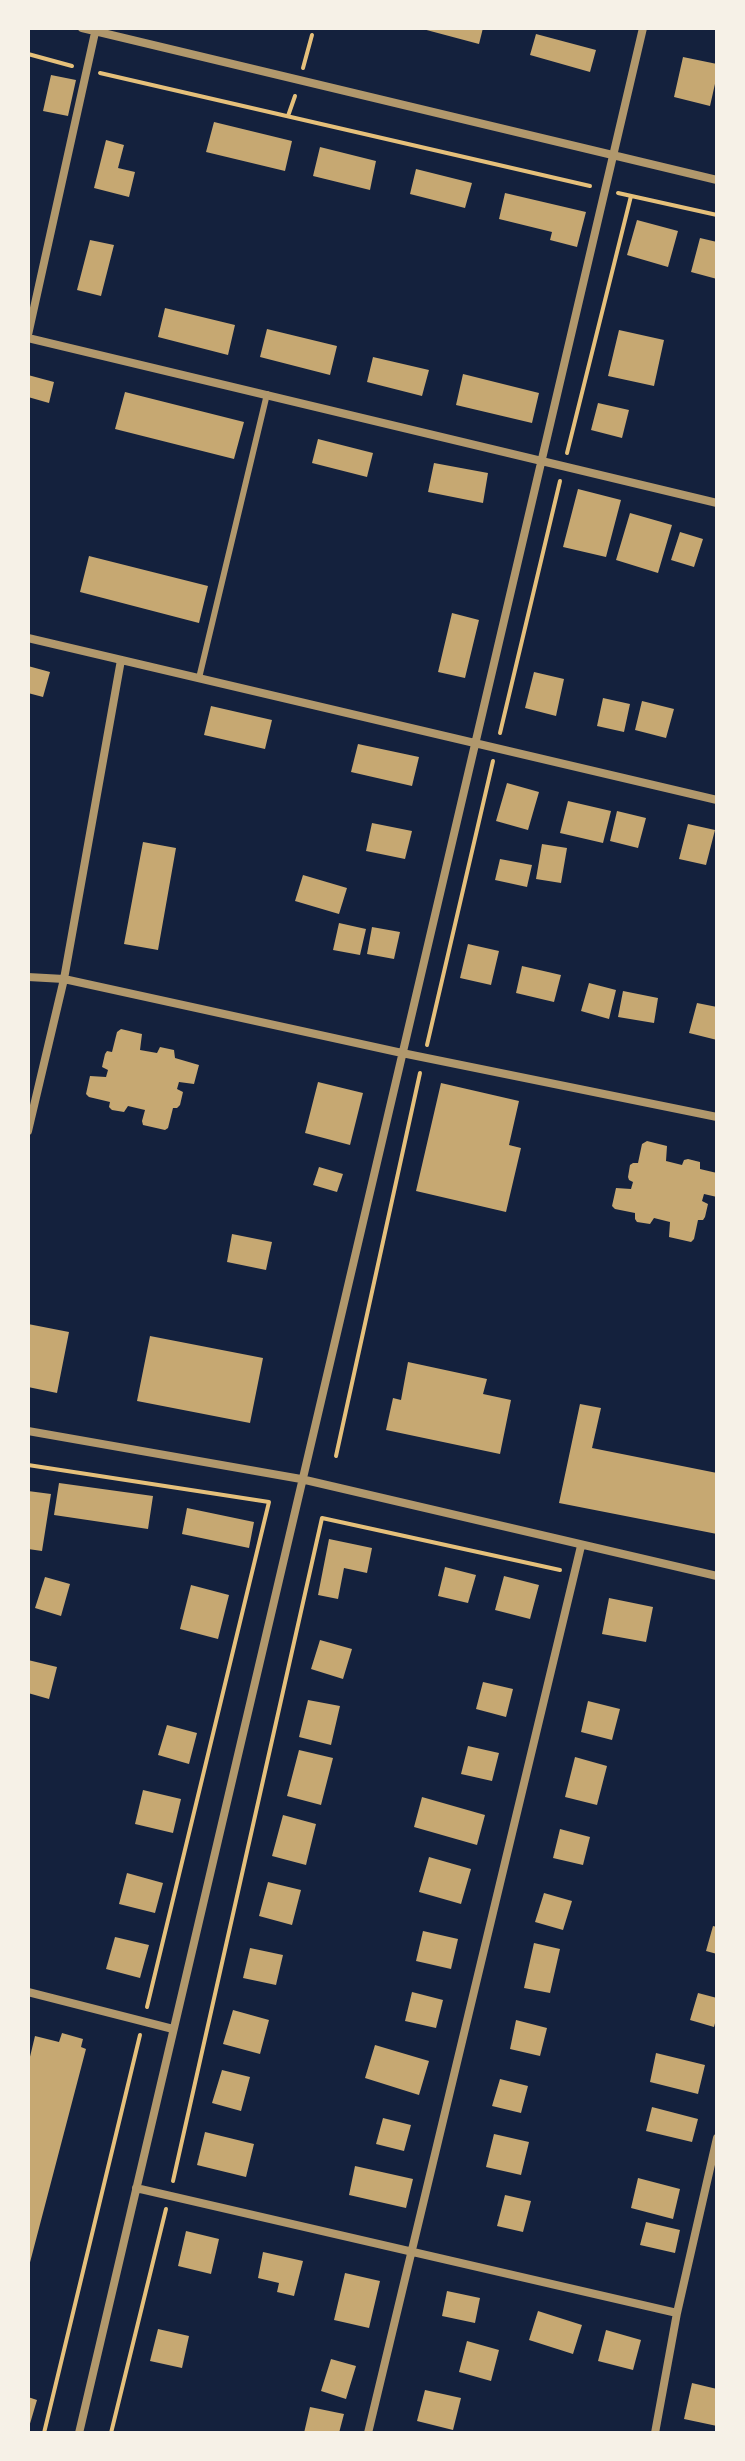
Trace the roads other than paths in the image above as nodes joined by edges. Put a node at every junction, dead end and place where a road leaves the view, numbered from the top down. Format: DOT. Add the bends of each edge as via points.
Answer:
graph roads {
  1 [pos="82,28"];
  2 [pos="643,28"];
  3 [pos="96,30"];
  4 [pos="613,154"];
  5 [pos="717,180"];
  6 [pos="28,336"];
  7 [pos="267,394"];
  8 [pos="541,460"];
  9 [pos="717,503"];
  10 [pos="28,638"];
  11 [pos="121,660"];
  12 [pos="199,678"];
  13 [pos="475,742"];
  14 [pos="717,800"];
  15 [pos="28,977"];
  16 [pos="64,979"];
  17 [pos="402,1053"];
  18 [pos="717,1117"];
  19 [pos="28,1131"];
  20 [pos="28,1431"];
  21 [pos="301,1479"];
  22 [pos="581,1546"];
  23 [pos="717,1576"];
  24 [pos="28,1992"];
  25 [pos="173,2029"];
  26 [pos="717,2138"];
  27 [pos="714,2168"];
  28 [pos="136,2188"];
  29 [pos="412,2251"];
  30 [pos="677,2313"];
  31 [pos="79,2433"];
  32 [pos="368,2433"];
  33 [pos="655,2433"];
  1 -- 3 [label="street"];
  2 -- 4 [label="street"];
  3 -- 4 [label="street"];
  3 -- 6 [label="street"];
  4 -- 5 [label="street"];
  4 -- 8 [label="street"];
  6 -- 7 [label="street"];
  7 -- 8 [label="street"];
  7 -- 12 [label="lane"];
  8 -- 9 [label="street"];
  8 -- 13 [label="street"];
  10 -- 11 [label="street"];
  11 -- 12 [label="street"];
  11 -- 16 [label="street"];
  12 -- 13 [label="street"];
  13 -- 14 [label="street"];
  13 -- 17 [label="street"];
  15 -- 16 [label="street"];
  16 -- 17 [label="street"];
  16 -- 19 [label="street"];
  17 -- 18 [label="street"];
  17 -- 21 [label="street"];
  20 -- 21 [label="street"];
  21 -- 22 [label="street"];
  21 -- 25 [label="street"];
  22 -- 23 [label="street"];
  22 -- 29 [label="street"];
  24 -- 25 [label="street"];
  25 -- 28 [label="street"];
  26 -- 27 [label="street"];
  27 -- 30 [label="street"];
  28 -- 29 [label="street"];
  28 -- 31 [label="street"];
  29 -- 30 [label="street"];
  29 -- 32 [label="street"];
  30 -- 33 [label="street"];
}
